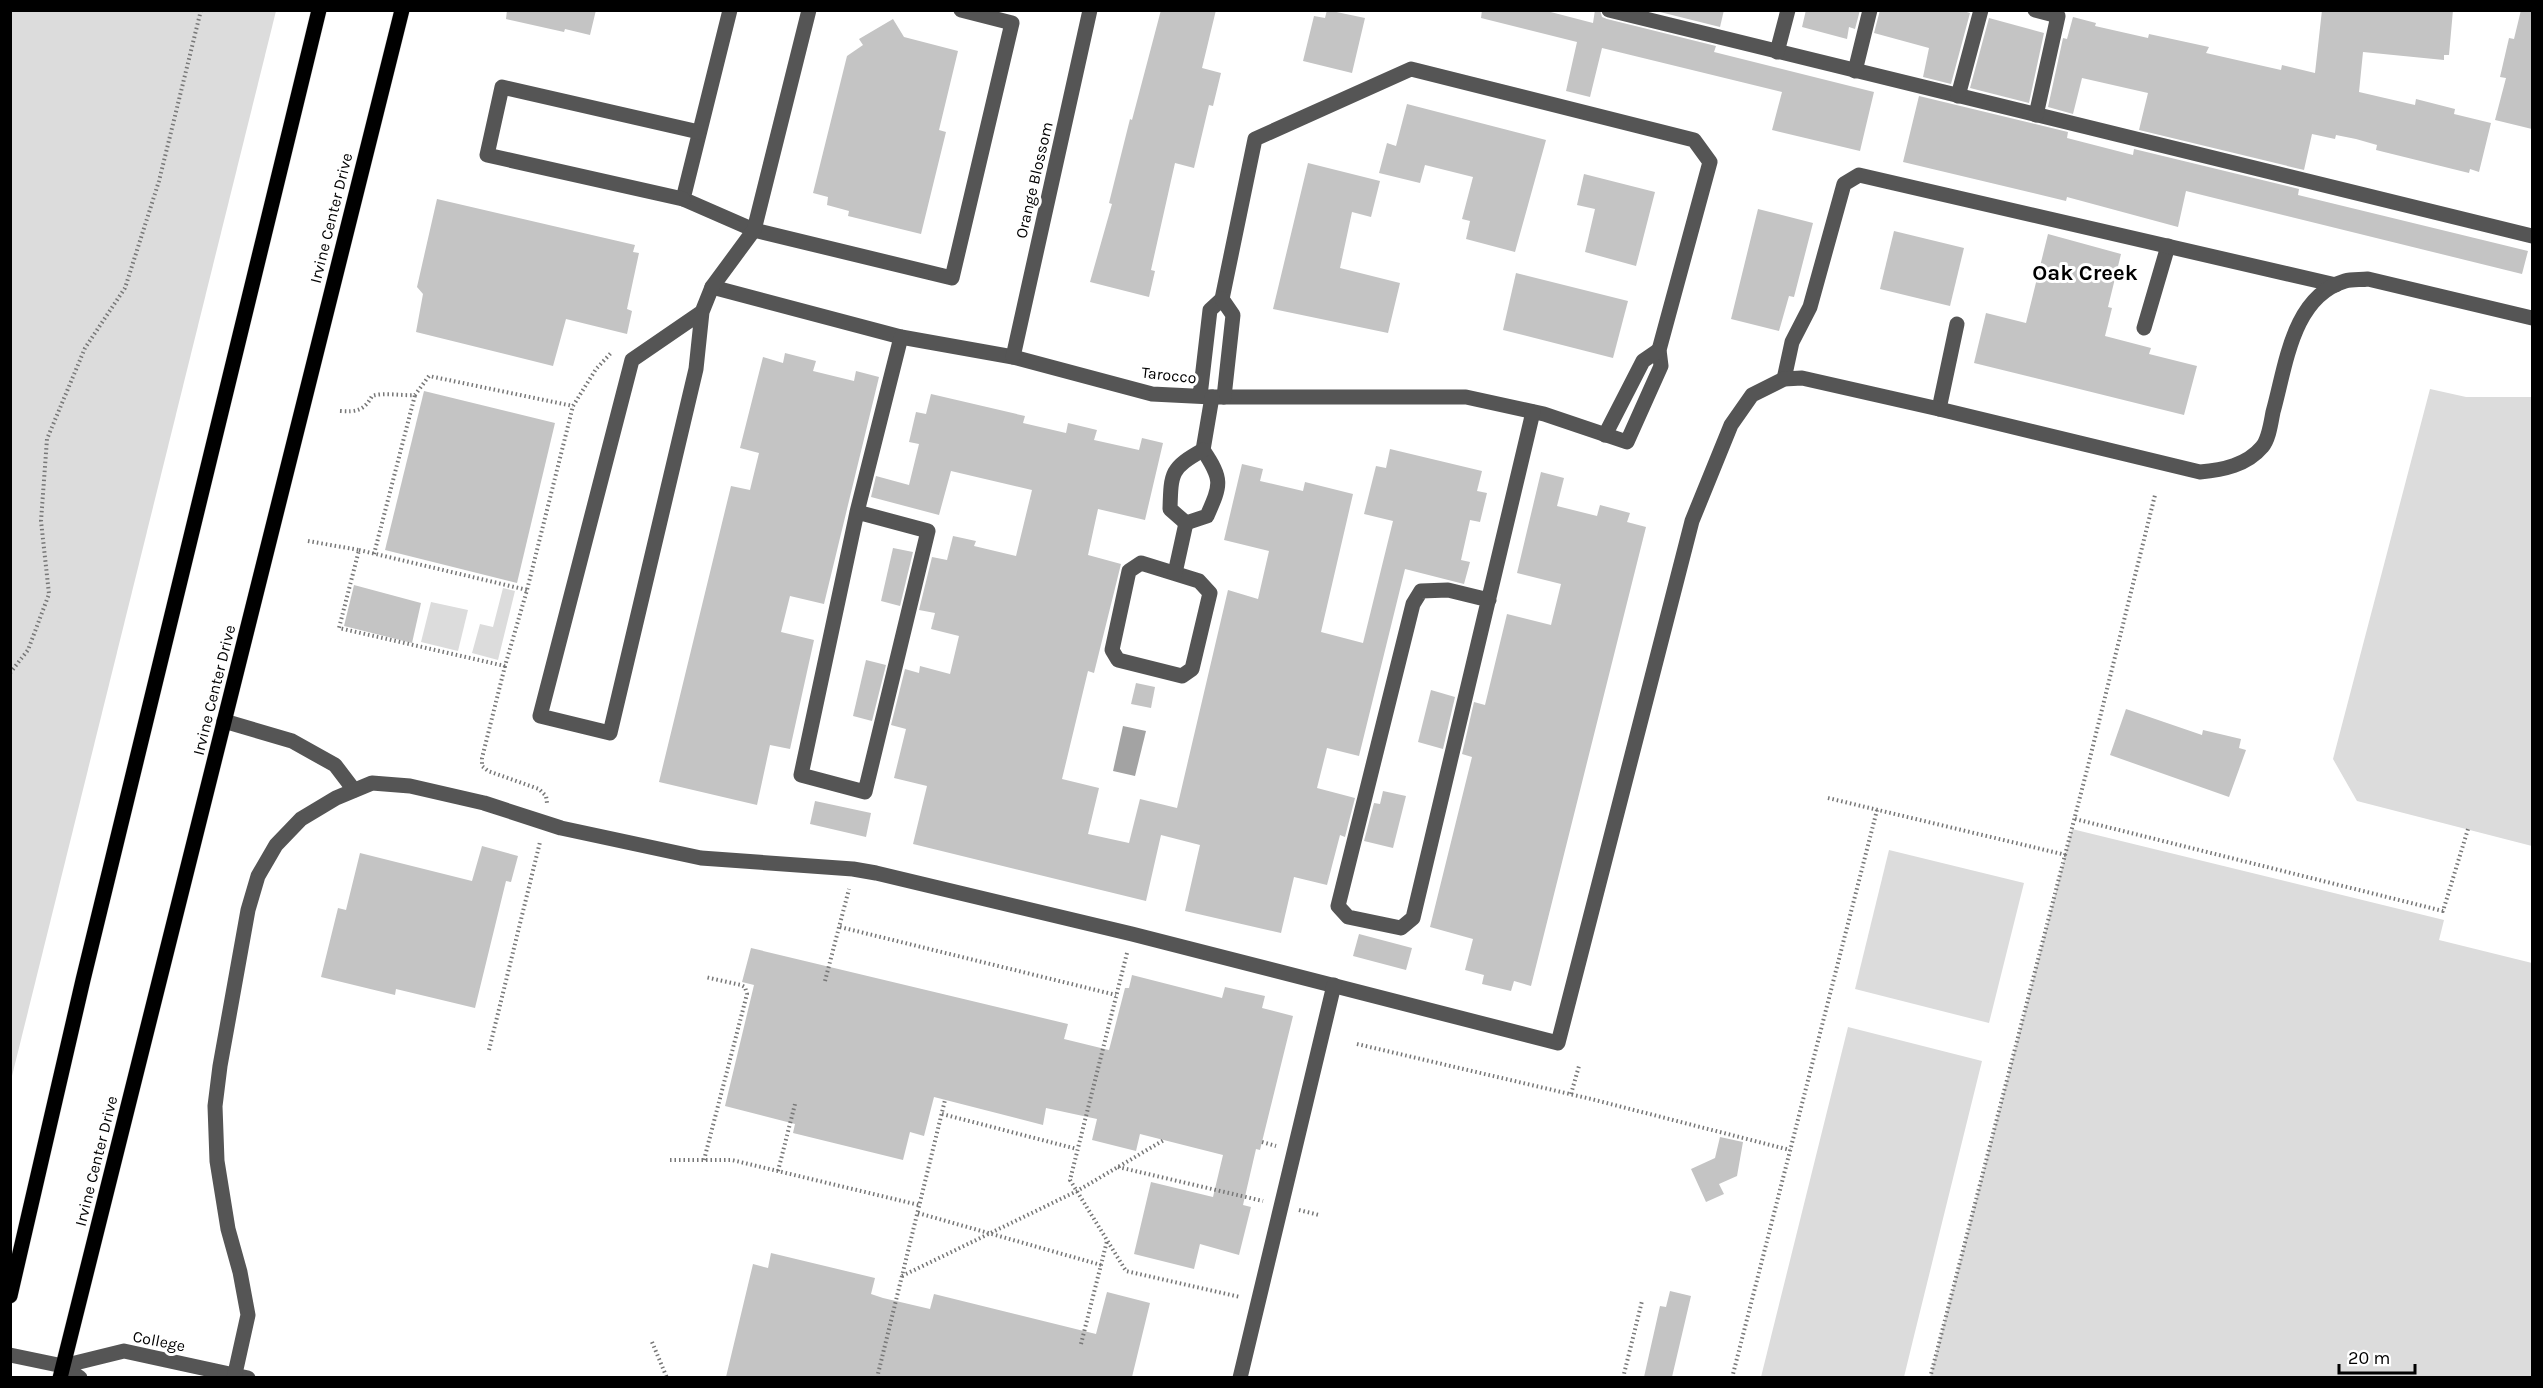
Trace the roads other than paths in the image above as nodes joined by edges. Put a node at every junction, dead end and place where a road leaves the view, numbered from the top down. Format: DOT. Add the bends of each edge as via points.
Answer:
graph roads {
  1 [pos="319,10"];
  2 [pos="402,10"];
  3 [pos="730,10"];
  4 [pos="809,10"];
  5 [pos="961,10"];
  6 [pos="1090,10"];
  7 [pos="1609,10"];
  8 [pos="1788,10"];
  9 [pos="1870,10"];
  10 [pos="1981,10"];
  11 [pos="2035,10"];
  12 [pos="1777,52"];
  13 [pos="1855,71"];
  14 [pos="1958,96"];
  15 [pos="2037,115"];
  16 [pos="699,132"];
  17 [pos="683,199"];
  18 [pos="754,230"];
  19 [pos="2532,236"];
  20 [pos="2168,246"];
  21 [pos="2336,285"];
  22 [pos="712,287"];
  23 [pos="1222,299"];
  24 [pos="702,312"];
  25 [pos="2532,318"];
  26 [pos="1958,324"];
  27 [pos="2144,328"];
  28 [pos="901,337"];
  29 [pos="1659,350"];
  30 [pos="1013,357"];
  31 [pos="1784,379"];
  32 [pos="1212,397"];
  33 [pos="1939,409"];
  34 [pos="1533,412"];
  35 [pos="1605,435"];
  36 [pos="1203,450"];
  37 [pos="857,512"];
  38 [pos="1186,523"];
  39 [pos="1175,573"];
  40 [pos="1489,600"];
  41 [pos="224,721"];
  42 [pos="354,790"];
  43 [pos="1334,985"];
  44 [pos="10,1296"];
  45 [pos="10,1355"];
  46 [pos="62,1372"];
  47 [pos="239,1376"];
  48 [pos="80,1377"];
  49 [pos="1240,1377"];
  1 -- 44 [label="main road"];
  2 -- 41 [label="main road, Irvine Center Drive"];
  3 -- 16 [label="street"];
  4 -- 18 [label="street"];
  5 -- 18 [label="street" via="1012,23 952,278"];
  6 -- 30 [label="street, Orange Blossom"];
  7 -- 12 [label="street"];
  8 -- 12 [label="street"];
  9 -- 13 [label="street"];
  10 -- 14 [label="street"];
  11 -- 15 [label="street" via="2058,16"];
  12 -- 13 [label="street"];
  13 -- 14 [label="street"];
  14 -- 15 [label="street"];
  15 -- 19 [label="street"];
  16 -- 17 [label="street"];
  16 -- 17 [label="street" via="502,87 487,155"];
  17 -- 18 [label="street"];
  18 -- 22 [label="street"];
  20 -- 21 [label="street"];
  20 -- 27 [label="street"];
  20 -- 31 [label="street" via="1859,175 1844,184 1810,307 1792,342"];
  21 -- 25 [label="street" via="2368,279"];
  21 -- 33 [label="street" via="2307,308 2296,331 2264,445 2245,461 2223,470 2200,472"];
  22 -- 24 [label="street"];
  22 -- 28 [label="street, Tarocco"];
  23 -- 29 [label="street" via="1255,139 1411,69 1694,141 1710,162"];
  23 -- 32 [label="street" via="1210,310"];
  23 -- 32 [label="street" via="1233,315"];
  24 -- 24 [label="street" via="632,360 540,716 610,733 696,369"];
  26 -- 33 [label="street"];
  28 -- 30 [label="street, Tarocco"];
  28 -- 37 [label="street"];
  29 -- 35 [label="street" via="1643,361"];
  29 -- 35 [label="street, Tarocco" via="1661,366 1628,442"];
  30 -- 32 [label="street, Tarocco" via="1152,394"];
  31 -- 33 [label="street" via="1802,378"];
  31 -- 43 [label="street" via="1752,395 1731,425 1692,521 1558,1043"];
  32 -- 34 [label="street, Tarocco" via="1467,397"];
  32 -- 36 [label="street"];
  34 -- 35 [label="street, Tarocco"];
  34 -- 40 [label="street"];
  36 -- 38 [label="street" via="1215,467 1219,489 1207,516"];
  36 -- 38 [label="street" via="1178,464 1171,483 1170,509"];
  37 -- 37 [label="street" via="801,775 865,792 928,531"];
  38 -- 39 [label="street"];
  39 -- 39 [label="street" via="1141,563 1129,571 1112,651 1118,660 1182,676 1192,669 1210,593 1199,581"];
  40 -- 40 [label="street" via="1413,918 1401,928 1348,917 1338,906 1413,604 1421,591 1448,590"];
  41 -- 42 [label="street" via="292,741 335,765"];
  41 -- 46 [label="main road, Irvine Center Drive"];
  42 -- 43 [label="street" via="372,783 410,786 484,803 561,828 701,858 853,869"];
  42 -- 47 [label="street" via="301,819 276,845 258,876 248,910 215,1106 217,1161 248,1315"];
  43 -- 49 [label="street"];
  45 -- 46 [label="street, College"];
  46 -- 47 [label="street, College" via="124,1351"];
  46 -- 48 [label="street, College"];
}
